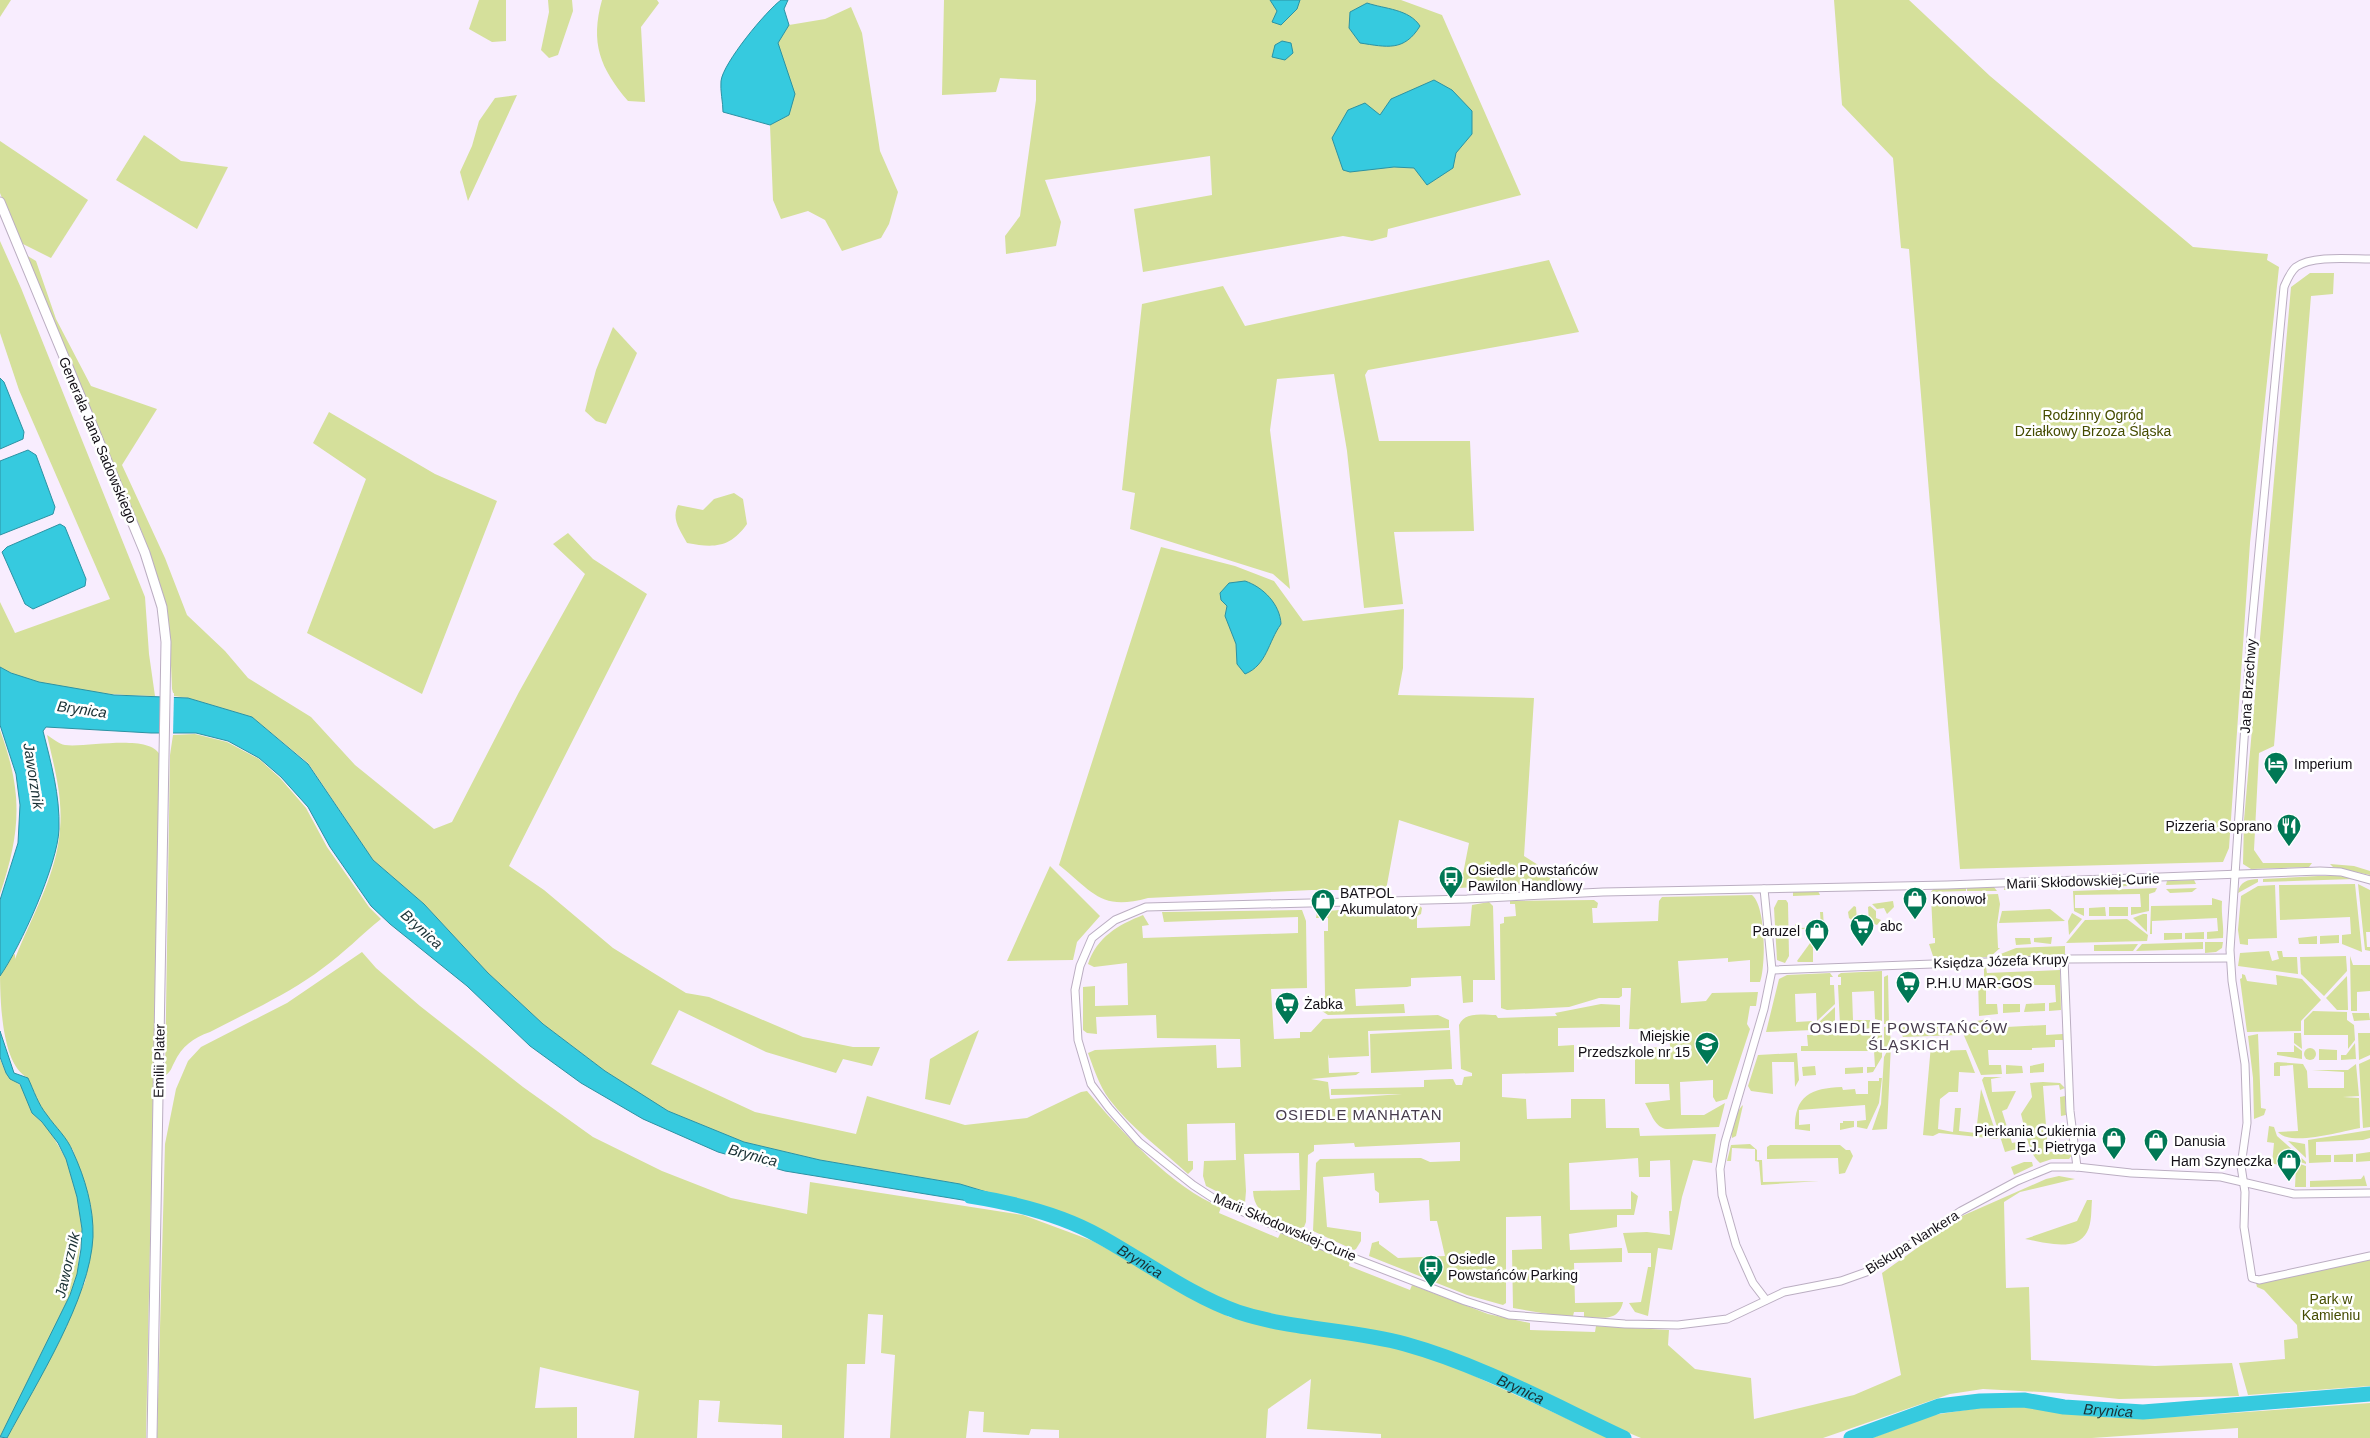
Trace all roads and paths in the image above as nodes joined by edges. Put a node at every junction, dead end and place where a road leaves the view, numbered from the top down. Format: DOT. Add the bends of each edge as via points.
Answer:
graph roads {
  1 [pos="0,202"];
  2 [pos="2370,259"];
  3 [pos="166,684"];
  4 [pos="2235,875"];
  5 [pos="2370,880"];
  6 [pos="1764,889"];
  7 [pos="2230,958"];
  8 [pos="2064,959"];
  9 [pos="1772,970"];
  10 [pos="2077,1166"];
  11 [pos="2244,1182"];
  12 [pos="2370,1192"];
  13 [pos="2370,1256"];
  14 [pos="1766,1300"];
  15 [pos="1625,1324"];
  16 [pos="152,1438"];
  1 -- 3 [label="street, Generała Jana Sadowskiego" via="154,579 162,607"];
  2 -- 4 [label="street, Jana Brzechwy" via="2304,263 2296,267 2284,287 2252,626"];
  3 -- 16 [label="street, Emilii Plater"];
  4 -- 5 [label="street, Marii Skłodowskiej-Curie" via="2341,872"];
  4 -- 6 [label="street, Marii Skłodowskiej-Curie"];
  4 -- 7 [label="street, Jana Brzechwy"];
  6 -- 9 [label="street"];
  6 -- 15 [label="street, Marii Skłodowskiej-Curie" via="1146,907 1115,920 1092,938 1080,966 1075,990 1075,1020 1091,1084 1139,1142 1193,1185 1216,1200 1308,1240 1500,1312 1553,1320"];
  7 -- 8 [label="street, Księdza Józefa Krupy"];
  7 -- 11 [label="street, Jana Brzechwy" via="2245,1064 2247,1123 2241,1166"];
  8 -- 9 [label="street, Księdza Józefa Krupy"];
  8 -- 10 [label="street" via="2070,1111"];
  9 -- 14 [label="street" via="1762,1016 1724,1142 1720,1169 1722,1195 1736,1245 1753,1283"];
  10 -- 11 [label="street, Biskupa Nankera" via="2131,1173 2221,1177"];
  10 -- 14 [label="street, Biskupa Nankera" via="2051,1167 2017,1181 1961,1211 1881,1265 1862,1274 1784,1292"];
  11 -- 12 [label="street, Biskupa Nankera" via="2294,1194"];
  11 -- 13 [label="street, Jana Brzechwy" via="2244,1227 2252,1278 2255,1280"];
  14 -- 15 [label="street, Biskupa Nankera" via="1738,1315 1712,1322"];
}
